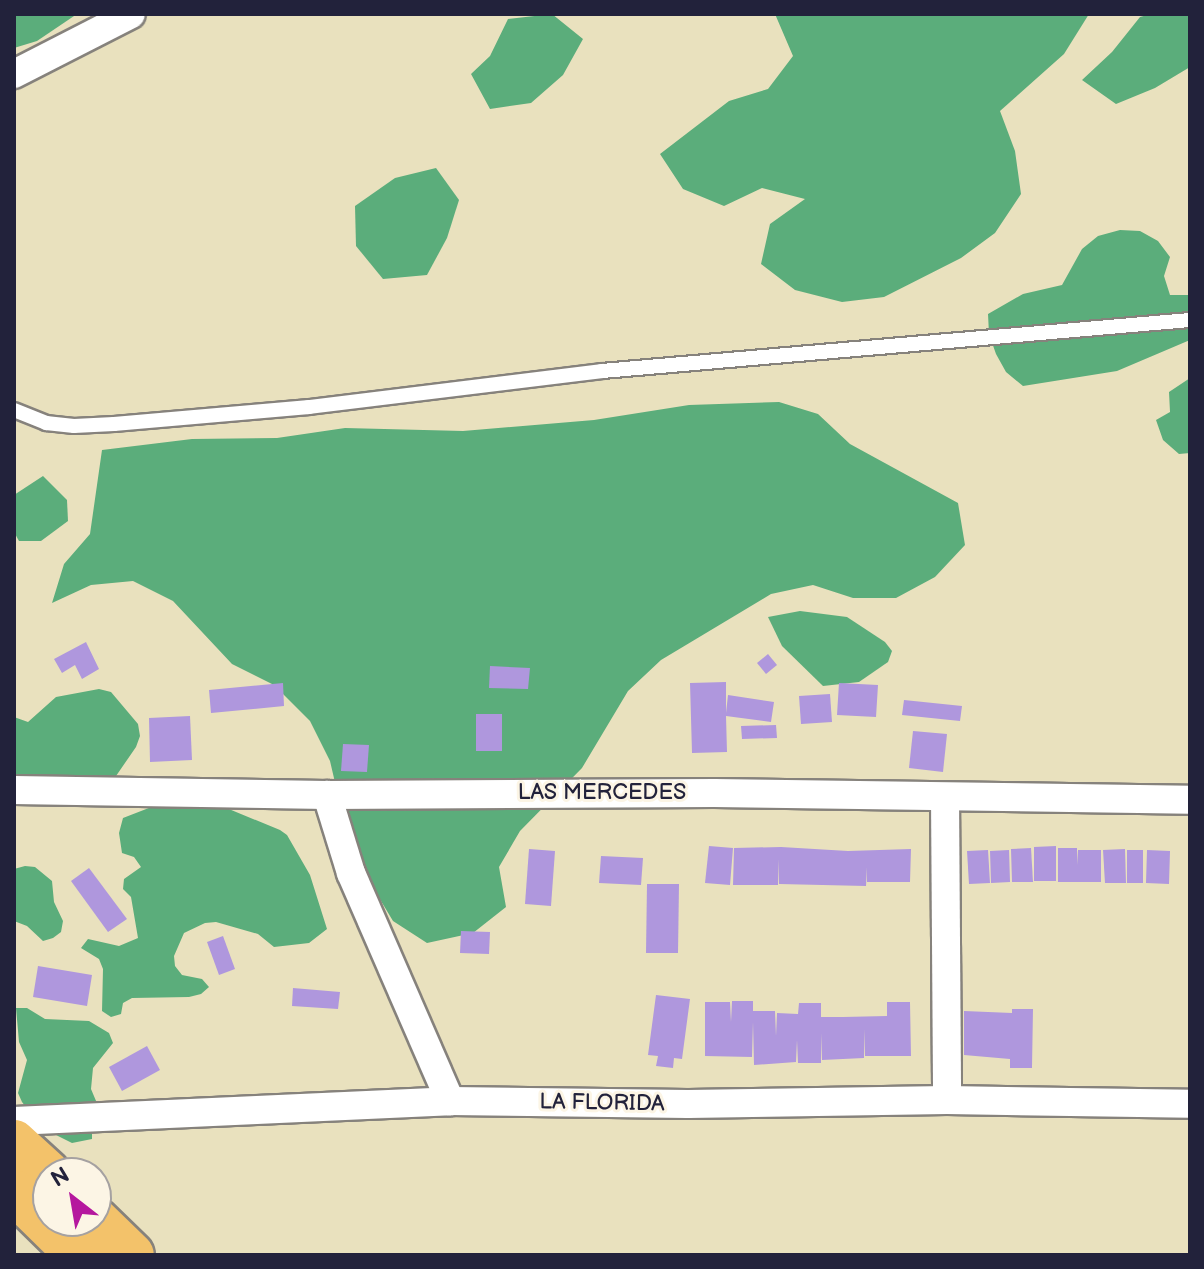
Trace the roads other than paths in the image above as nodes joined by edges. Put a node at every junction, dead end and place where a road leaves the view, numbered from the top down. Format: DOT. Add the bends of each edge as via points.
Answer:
graph roads {
  1 [pos="131,14"];
  2 [pos="14,74"];
  3 [pos="1190,320"];
  4 [pos="14,410"];
  5 [pos="14,790"];
  6 [pos="327,795"];
  7 [pos="945,797"];
  8 [pos="1190,800"];
  9 [pos="947,1100"];
  10 [pos="450,1101"];
  11 [pos="1190,1104"];
  12 [pos="14,1121"];
  13 [pos="14,1142"];
  14 [pos="32,1158"];
  15 [pos="14,1192"];
  16 [pos="112,1236"];
  17 [pos="78,1255"];
  18 [pos="132,1255"];
  1 -- 2 [label="street"];
  3 -- 4 [label="lane" via="602,371 309,407 114,424 46,423"];
  5 -- 6 [label="street, LAS MERCEDES"];
  6 -- 7 [label="street, LAS MERCEDES"];
  6 -- 10 [label="street" via="351,873"];
  7 -- 8 [label="street, LAS MERCEDES"];
  7 -- 9 [label="street"];
  9 -- 10 [label="street, LA FLORIDA"];
  9 -- 11 [label="street, LA FLORIDA"];
  10 -- 12 [label="street, LA FLORIDA"];
  13 -- 14 [label="highway"];
  15 -- 17 [label="highway"];
  16 -- 18 [label="highway"];
}
